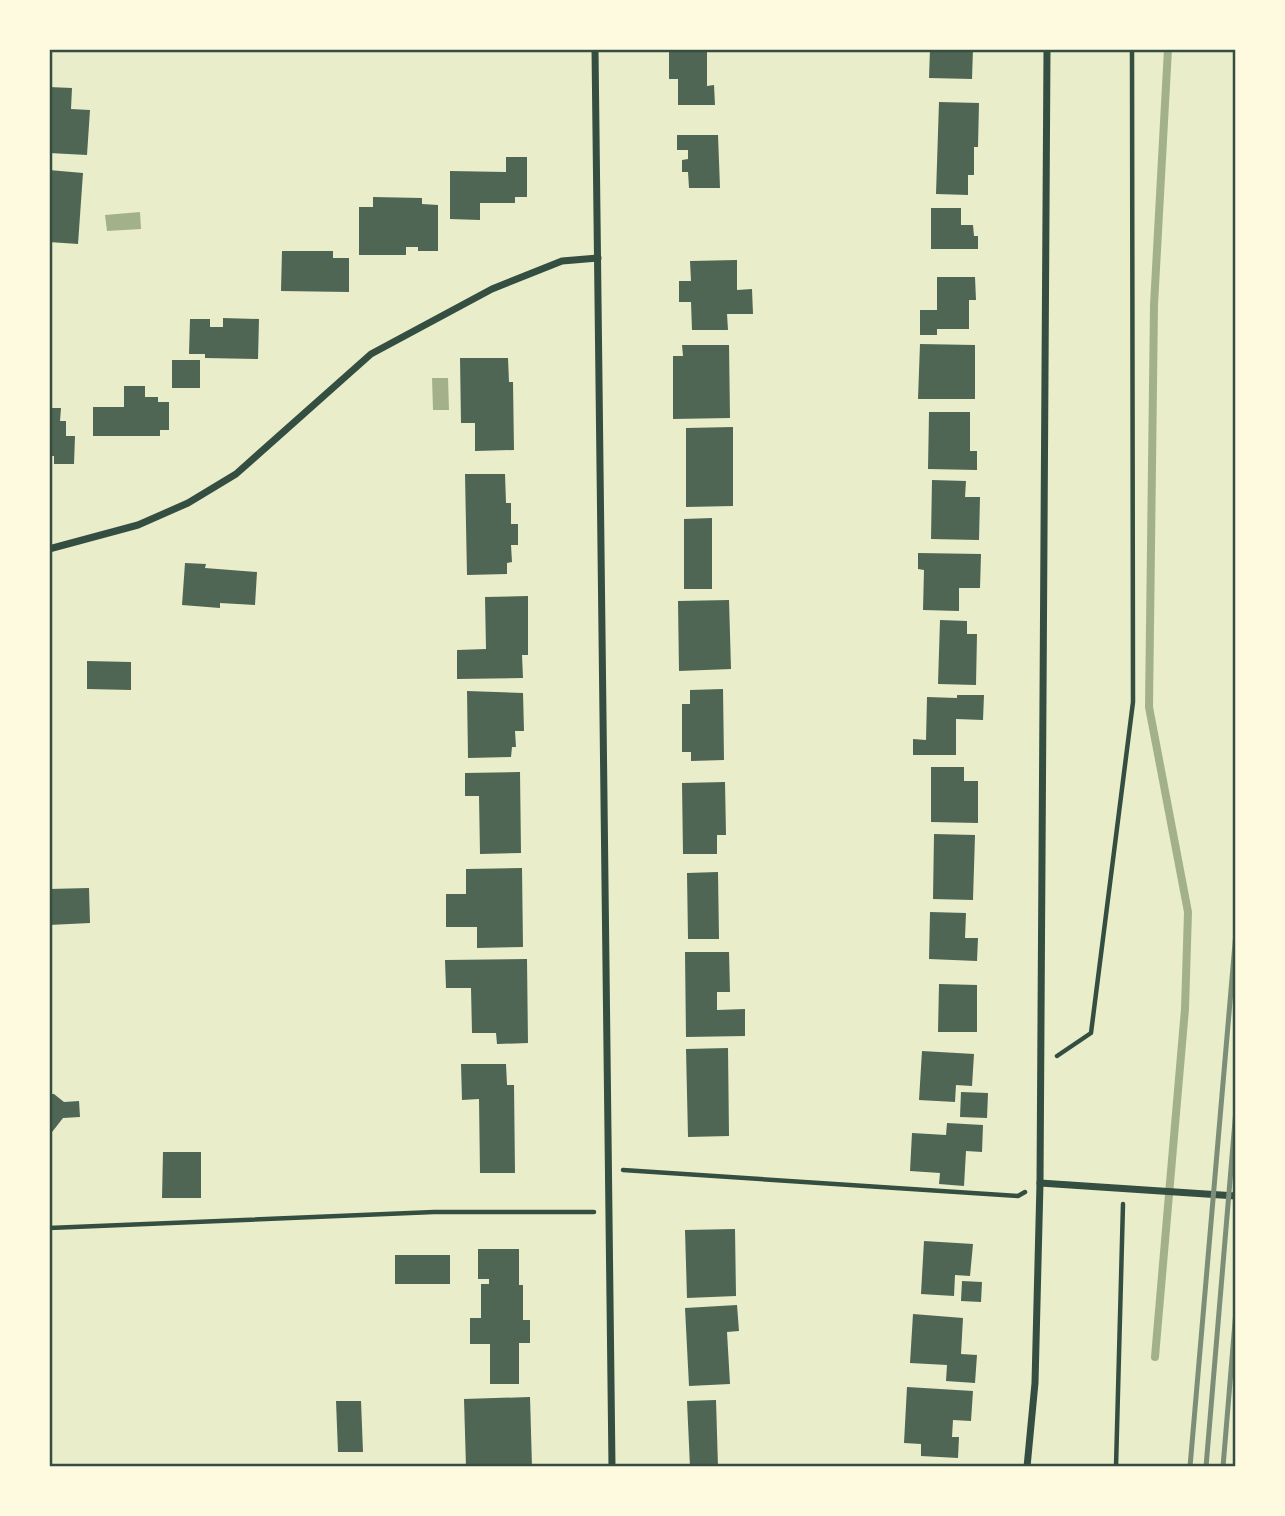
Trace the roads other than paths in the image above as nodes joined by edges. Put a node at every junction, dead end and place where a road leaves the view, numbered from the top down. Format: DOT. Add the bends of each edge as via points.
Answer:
graph roads {
  1 [pos="595,49"];
  2 [pos="1047,49"];
  3 [pos="598,258"];
  4 [pos="49,550"];
  5 [pos="1040,1183"];
  6 [pos="1236,1196"];
  7 [pos="612,1467"];
  8 [pos="1027,1467"];
  1 -- 3 [label="street"];
  2 -- 5 [label="street"];
  3 -- 4 [label="street" via="562,261 492,289 371,354 236,474 188,503 138,525"];
  3 -- 7 [label="street"];
  5 -- 6 [label="street"];
  5 -- 8 [label="street" via="1035,1383"];
}
